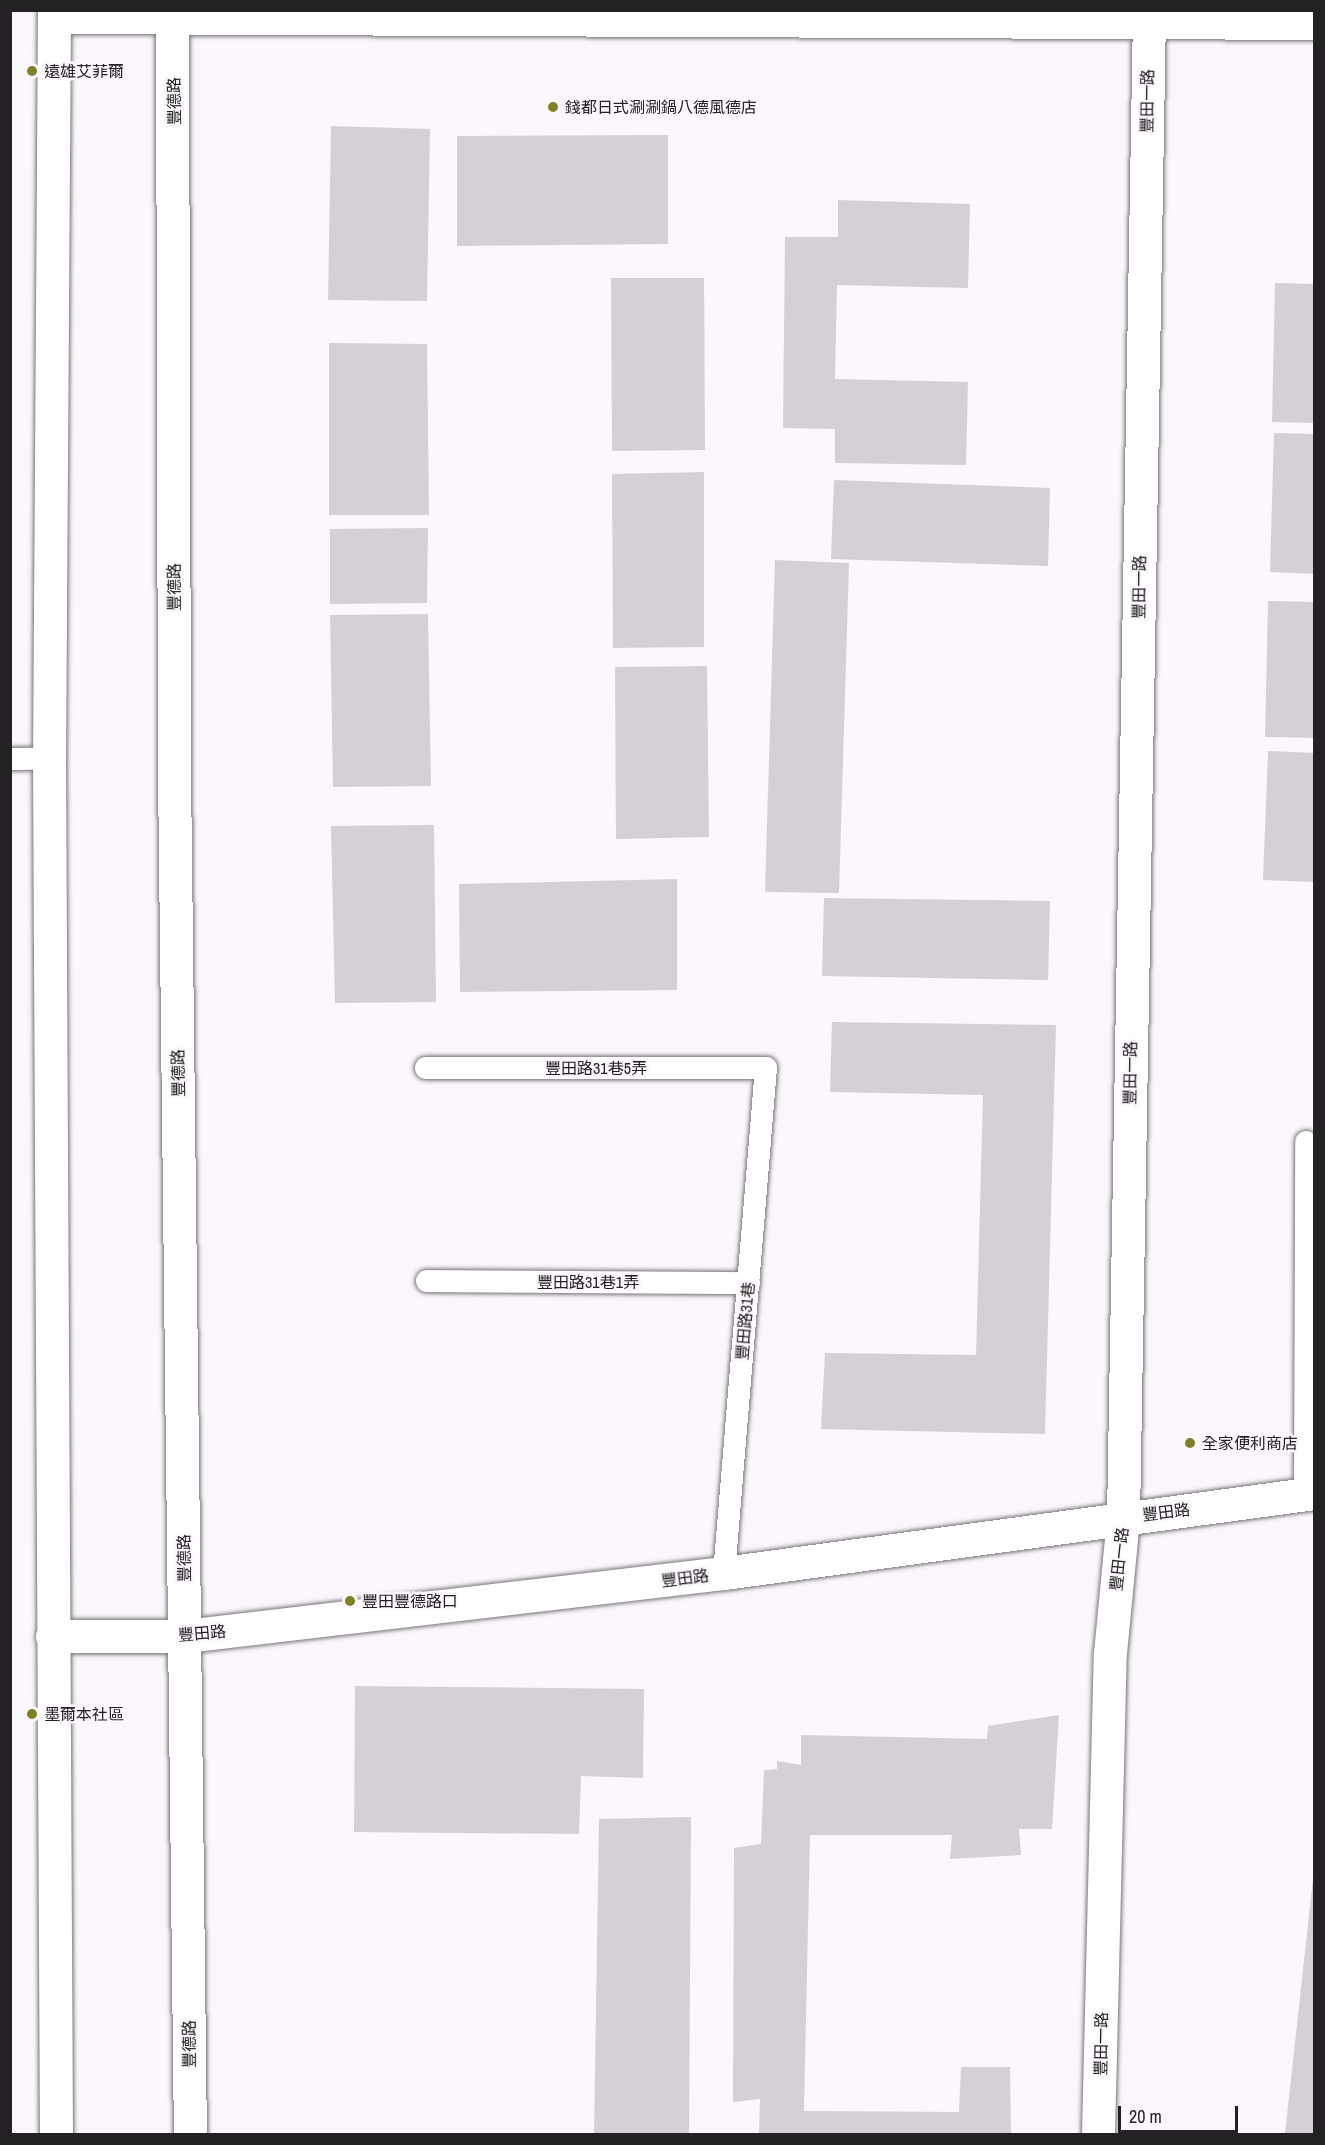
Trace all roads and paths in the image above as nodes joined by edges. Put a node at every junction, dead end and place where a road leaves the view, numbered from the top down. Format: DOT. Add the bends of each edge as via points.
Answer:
graph roads {
  1 [pos="54,14"];
  2 [pos="172,14"];
  3 [pos="1149,16"];
  4 [pos="1314,23"];
  5 [pos="49,758"];
  6 [pos="10,759"];
  7 [pos="426,1068"];
  8 [pos="766,1068"];
  9 [pos="1306,1142"];
  10 [pos="427,1281"];
  11 [pos="749,1283"];
  12 [pos="1310,1494"];
  13 [pos="1123,1518"];
  14 [pos="724,1573"];
  15 [pos="52,1636"];
  16 [pos="185,1636"];
  17 [pos="56,2134"];
  18 [pos="190,2134"];
  19 [pos="1098,2134"];
  1 -- 2 [label="street"];
  1 -- 5 [label="street"];
  2 -- 3 [label="street"];
  2 -- 16 [label="street, 豐德路" via="174,772"];
  3 -- 4 [label="street"];
  3 -- 13 [label="street, 豐田一路"];
  5 -- 6 [label="lane"];
  5 -- 15 [label="street"];
  7 -- 8 [label="lane, 豐田路31巷5弄"];
  8 -- 11 [label="lane, 豐田路31巷"];
  9 -- 12 [label="lane"];
  10 -- 11 [label="lane, 豐田路31巷1弄"];
  11 -- 14 [label="lane, 豐田路31巷"];
  12 -- 13 [label="street, 豐田路"];
  13 -- 14 [label="street, 豐田路"];
  13 -- 19 [label="street, 豐田一路" via="1110,1653"];
  14 -- 16 [label="street, 豐田路"];
  15 -- 16 [label="street, 豐田路"];
  15 -- 17 [label="street"];
  16 -- 18 [label="street, 豐德路"];
}
